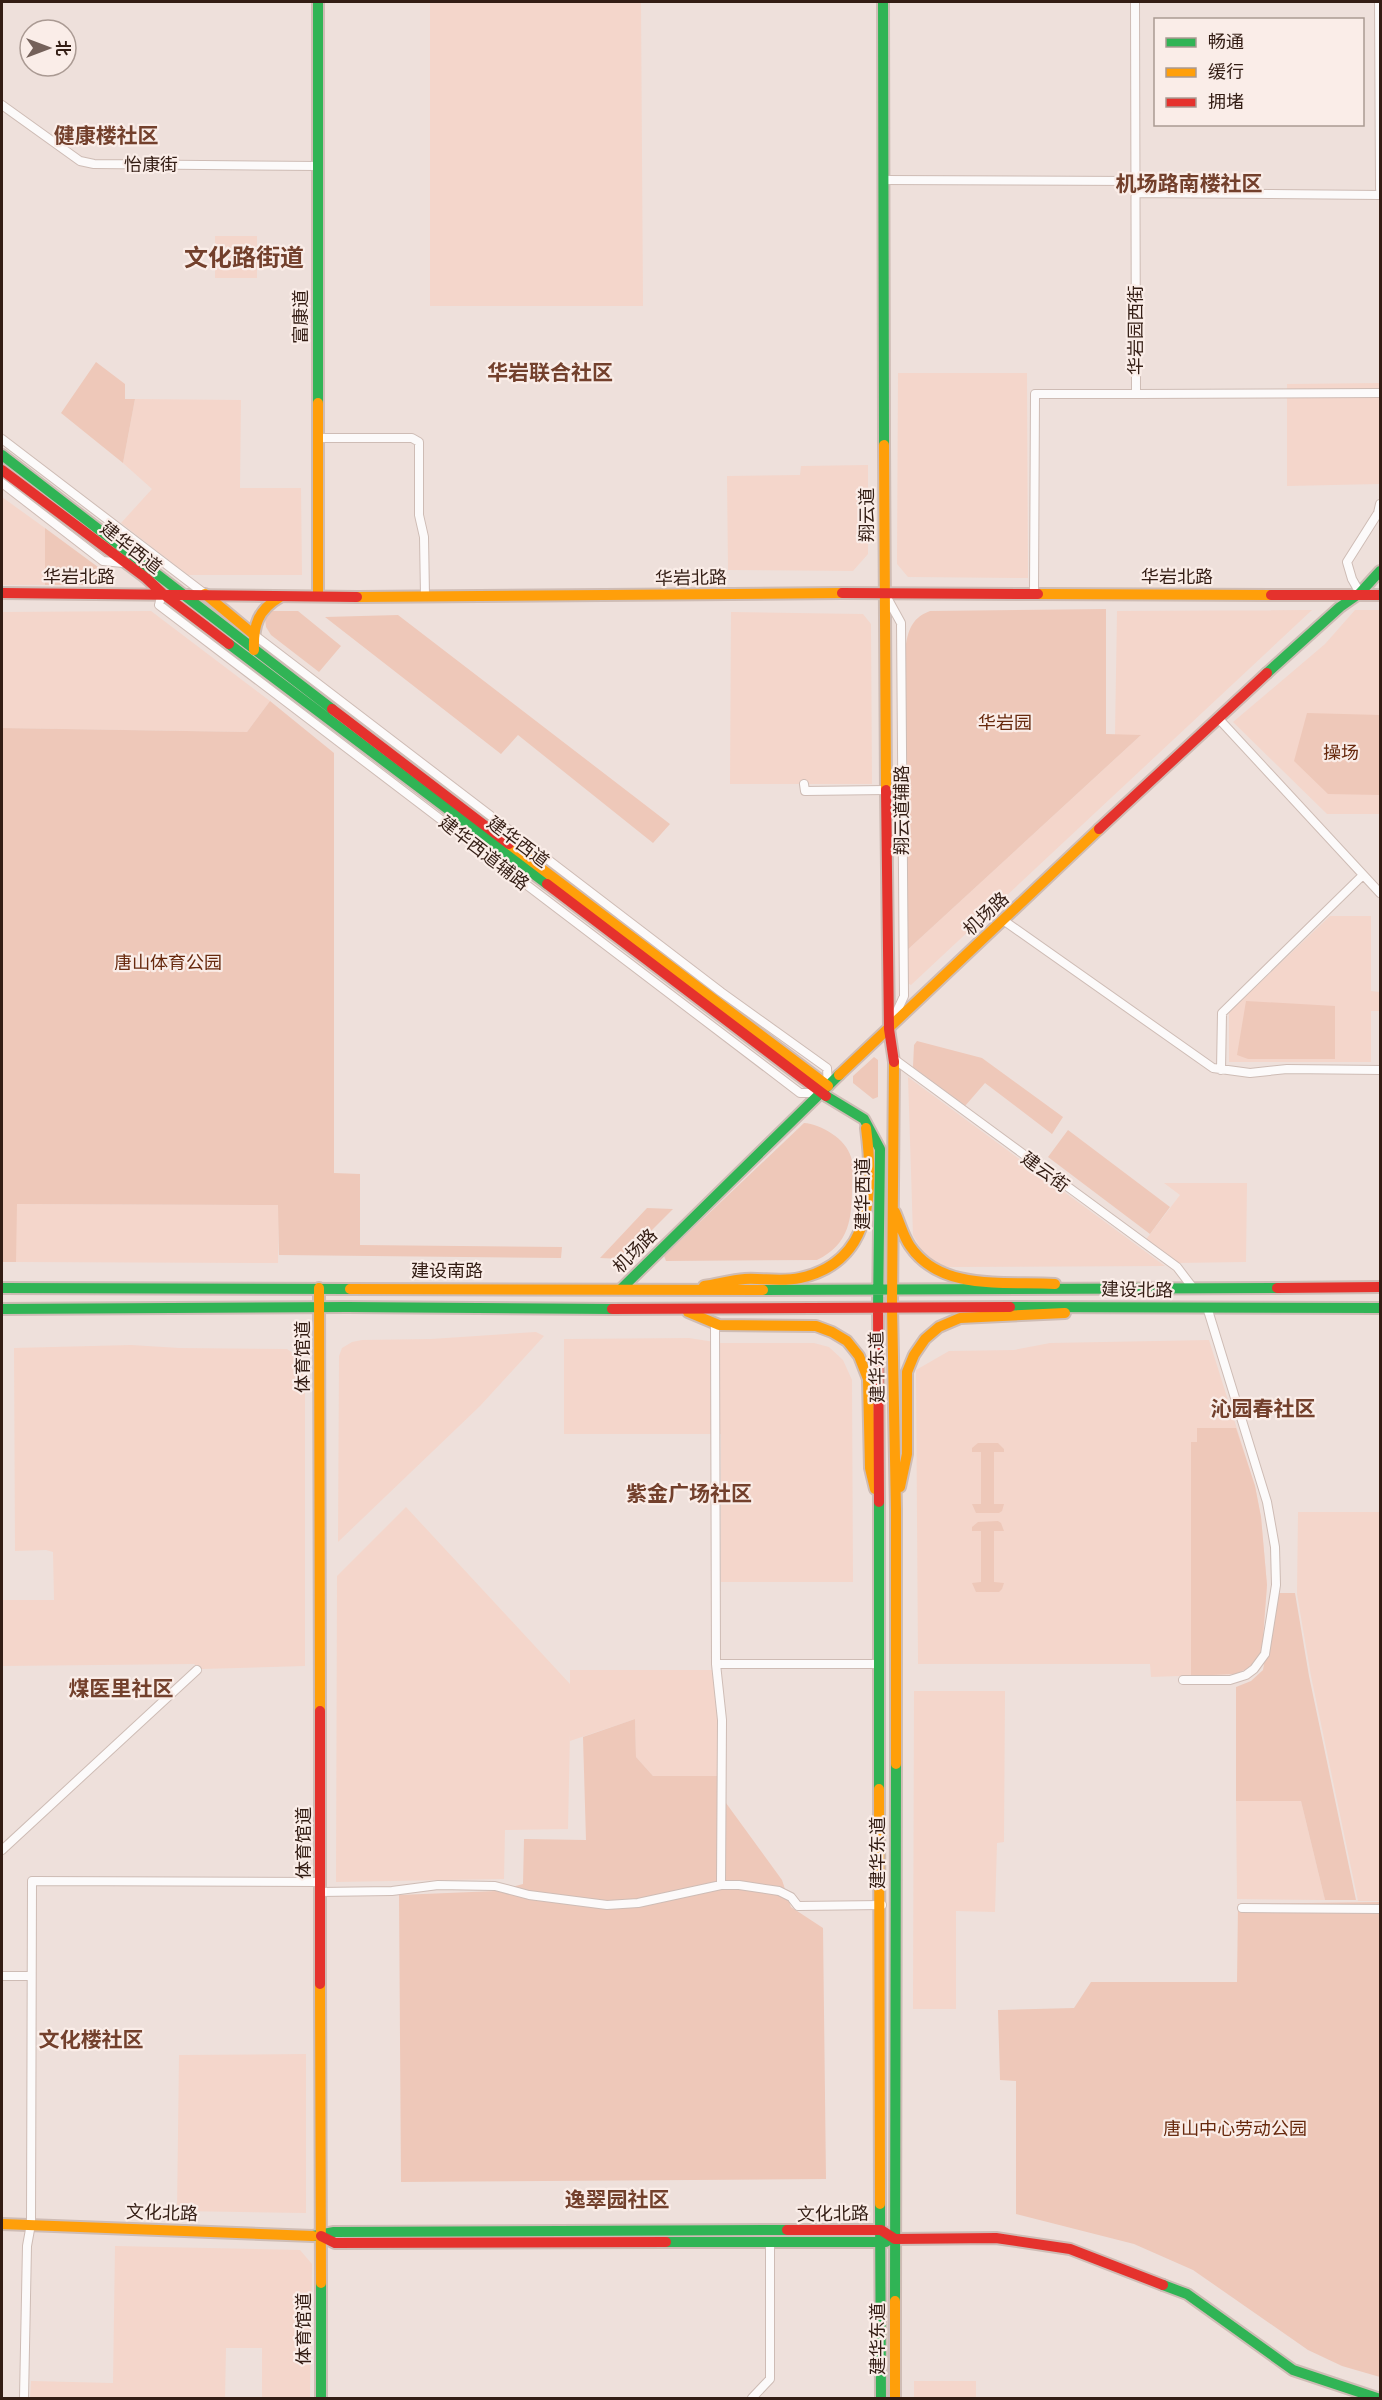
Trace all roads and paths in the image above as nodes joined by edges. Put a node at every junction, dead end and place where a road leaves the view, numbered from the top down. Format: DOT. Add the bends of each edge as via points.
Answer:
graph roads {
  1 [pos="318,2"];
  2 [pos="883,2"];
  3 [pos="1135,2"];
  4 [pos="1379,2"];
  5 [pos="2,105"];
  6 [pos="318,166"];
  7 [pos="883,180"];
  8 [pos="1136,181"];
  9 [pos="1380,189"];
  10 [pos="1136,193"];
  11 [pos="1380,195"];
  12 [pos="1380,393"];
  13 [pos="1136,394"];
  14 [pos="318,438"];
  15 [pos="2,439"];
  16 [pos="2,455"];
  17 [pos="2,470"];
  18 [pos="2,483"];
  19 [pos="1380,504"];
  20 [pos="123,563"];
  21 [pos="1380,571"];
  22 [pos="884,592"];
  23 [pos="162,593"];
  24 [pos="181,593"];
  25 [pos="1034,593"];
  26 [pos="1360,593"];
  27 [pos="2,594"];
  28 [pos="205,594"];
  29 [pos="1380,595"];
  30 [pos="283,596"];
  31 [pos="318,596"];
  32 [pos="425,596"];
  33 [pos="253,634"];
  34 [pos="254,650"];
  35 [pos="1218,718"];
  36 [pos="804,784"];
  37 [pos="886,790"];
  38 [pos="1363,875"];
  39 [pos="1380,893"];
  40 [pos="1003,920"];
  41 [pos="889,1029"];
  42 [pos="872,1046"];
  43 [pos="894,1059"];
  44 [pos="846,1068"];
  45 [pos="1221,1070"];
  46 [pos="1380,1070"];
  47 [pos="825,1090"];
  48 [pos="838,1101"];
  49 [pos="864,1119"];
  50 [pos="893,1206"];
  51 [pos="1380,1287"];
  52 [pos="2,1288"];
  53 [pos="319,1288"];
  54 [pos="893,1288"];
  55 [pos="1093,1288"];
  56 [pos="1193,1288"];
  57 [pos="621,1289"];
  58 [pos="689,1289"];
  59 [pos="879,1290"];
  60 [pos="1104,1306"];
  61 [pos="892,1307"];
  62 [pos="1207,1307"];
  63 [pos="319,1308"];
  64 [pos="1380,1308"];
  65 [pos="2,1309"];
  66 [pos="878,1309"];
  67 [pos="684,1310"];
  68 [pos="715,1324"];
  69 [pos="880,1509"];
  70 [pos="896,1509"];
  71 [pos="716,1664"];
  72 [pos="880,1664"];
  73 [pos="196,1670"];
  74 [pos="1183,1680"];
  75 [pos="2,1850"];
  76 [pos="722,1885"];
  77 [pos="320,1887"];
  78 [pos="882,1905"];
  79 [pos="1242,1908"];
  80 [pos="1380,1909"];
  81 [pos="2,1976"];
  82 [pos="32,1976"];
  83 [pos="2,2224"];
  84 [pos="31,2224"];
  85 [pos="881,2230"];
  86 [pos="321,2236"];
  87 [pos="895,2239"];
  88 [pos="770,2244"];
  89 [pos="881,2244"];
  90 [pos="24,2398"];
  91 [pos="321,2398"];
  92 [pos="752,2398"];
  93 [pos="881,2398"];
  94 [pos="895,2398"];
  95 [pos="1377,2398"];
  1 -- 6 [label="main road, 富康道"];
  2 -- 7 [label="main road, 翔云道"];
  3 -- 8 [label="street, 华岩园西街"];
  4 -- 9 [label="street"];
  5 -- 6 [label="street, 怡康街" via="80,161 94,164"];
  6 -- 14 [label="main road, 富康道"];
  7 -- 8 [label="street"];
  7 -- 22 [label="main road, 翔云道"];
  8 -- 10 [label="street, 华岩园西街"];
  10 -- 11 [label="street"];
  10 -- 13 [label="street, 华岩园西街"];
  12 -- 13 [label="street"];
  13 -- 25 [label="street, 华岩园西街" via="1035,394"];
  14 -- 31 [label="main road, 富康道"];
  14 -- 32 [label="street" via="412,438 418,442 418,515 424,537"];
  15 -- 28 [label="street"];
  16 -- 24 [label="main road, 建华西道"];
  17 -- 20 [label="main road, 建华西道"];
  18 -- 20 [label="street" via="103,561"];
  19 -- 26 [label="street" via="1347,562"];
  20 -- 23 [label="main road, 建华西道"];
  21 -- 26 [label="main road, 机场路"];
  22 -- 25 [label="main road, 华岩北路"];
  22 -- 32 [label="main road, 华岩北路"];
  22 -- 37 [label="main road, 翔云道"];
  22 -- 41 [label="street, 翔云道辅路" via="901,623 904,996"];
  23 -- 24 [label="main road, 华岩北路"];
  23 -- 27 [label="main road, 华岩北路"];
  23 -- 47 [label="main road, 建华西道"];
  24 -- 28 [label="main road, 华岩北路"];
  24 -- 34 [label="main road, 建华西道"];
  25 -- 26 [label="main road, 华岩北路"];
  26 -- 29 [label="main road, 华岩北路"];
  26 -- 35 [label="main road, 机场路"];
  28 -- 30 [label="main road, 华岩北路"];
  28 -- 33 [label="main road"];
  30 -- 31 [label="main road, 华岩北路"];
  30 -- 33 [label="main road" via="265,605 255,621"];
  31 -- 32 [label="main road, 华岩北路"];
  33 -- 34 [label="main road"];
  33 -- 47 [label="street, 建华西道辅路" via="721,992 827,1068"];
  34 -- 47 [label="main road, 建华西道"];
  35 -- 38 [label="street"];
  35 -- 40 [label="main road, 机场路"];
  36 -- 37 [label="street" via="805,790"];
  37 -- 41 [label="main road, 翔云道"];
  38 -- 39 [label="street"];
  38 -- 45 [label="street" via="1222,1013"];
  40 -- 41 [label="main road, 机场路"];
  40 -- 45 [label="street" via="1189,1053"];
  41 -- 42 [label="main road, 机场路"];
  41 -- 43 [label="main road, 建华西道"];
  42 -- 43 [label="main road" via="882,1048"];
  42 -- 44 [label="main road, 机场路"];
  43 -- 50 [label="main road, 建华西道"];
  43 -- 56 [label="street, 建云街" via="1177,1267"];
  44 -- 47 [label="main road, 机场路"];
  44 -- 48 [label="main road" via="838,1083"];
  45 -- 46 [label="street"];
  47 -- 48 [label="main road, 建华西道"];
  47 -- 57 [label="main road, 机场路"];
  48 -- 49 [label="main road, 建华西道"];
  49 -- 58 [label="main road" via="870,1151 869,1199 857,1240 845,1255 829,1267 800,1278 743,1279"];
  49 -- 59 [label="main road, 建华西道" via="880,1149"];
  50 -- 54 [label="main road, 建华西道"];
  50 -- 55 [label="main road" via="909,1246 941,1274 960,1280"];
  51 -- 56 [label="main road, 建设北路"];
  52 -- 53 [label="main road, 建设南路"];
  53 -- 57 [label="main road, 建设南路"];
  53 -- 63 [label="main road, 体育馆道"];
  54 -- 55 [label="main road, 建设北路"];
  54 -- 59 [label="main road, 建设南路"];
  54 -- 61 [label="main road, 建华西道"];
  55 -- 56 [label="main road, 建设北路"];
  57 -- 58 [label="main road, 建设南路"];
  58 -- 59 [label="main road, 建设南路"];
  59 -- 66 [label="main road, 建华西道"];
  60 -- 61 [label="main road, 建设北路"];
  60 -- 62 [label="main road, 建设北路"];
  60 -- 70 [label="main road" via="1044,1316 957,1319 925,1339 910,1359 907,1372 907,1454"];
  61 -- 66 [label="main road, 建设南路"];
  61 -- 70 [label="main road, 建华东道"];
  62 -- 64 [label="main road, 建设北路"];
  62 -- 74 [label="street" via="1267,1502 1275,1546 1276,1585 1265,1654 1254,1669 1230,1680"];
  63 -- 65 [label="main road, 建设南路"];
  63 -- 67 [label="main road, 建设南路"];
  63 -- 77 [label="main road, 体育馆道"];
  66 -- 67 [label="main road, 建设南路"];
  66 -- 69 [label="main road, 建华东道"];
  67 -- 68 [label="main road"];
  68 -- 69 [label="main road" via="819,1325 845,1339 864,1365 868,1379 870,1468"];
  68 -- 71 [label="street"];
  69 -- 72 [label="main road, 建华东道"];
  70 -- 87 [label="main road, 建华东道"];
  71 -- 72 [label="street"];
  71 -- 76 [label="street" via="722,1720"];
  72 -- 78 [label="main road, 建华东道"];
  73 -- 75 [label="street"];
  76 -- 77 [label="street" via="659,1900 607,1905 563,1901 495,1886 438,1885 392,1891"];
  76 -- 78 [label="street" via="779,1891 798,1906"];
  77 -- 82 [label="street" via="32,1881"];
  77 -- 86 [label="main road, 体育馆道"];
  78 -- 85 [label="main road, 建华东道"];
  79 -- 80 [label="street"];
  81 -- 82 [label="street"];
  82 -- 84 [label="street"];
  83 -- 84 [label="main road, 文化北路"];
  84 -- 86 [label="main road, 文化北路"];
  84 -- 90 [label="street" via="27,2246"];
  85 -- 86 [label="main road, 文化北路" via="334,2232"];
  85 -- 87 [label="main road, 文化北路"];
  85 -- 89 [label="main road, 建华东道"];
  86 -- 88 [label="main road, 文化北路" via="335,2243"];
  86 -- 91 [label="main road, 体育馆道"];
  87 -- 89 [label="main road, 文化北路"];
  87 -- 94 [label="main road, 建华东道"];
  87 -- 95 [label="main road" via="996,2238 1070,2249 1187,2294 1293,2370"];
  88 -- 89 [label="main road, 文化北路"];
  88 -- 92 [label="street" via="770,2379"];
  89 -- 93 [label="main road, 建华东道"];
}
